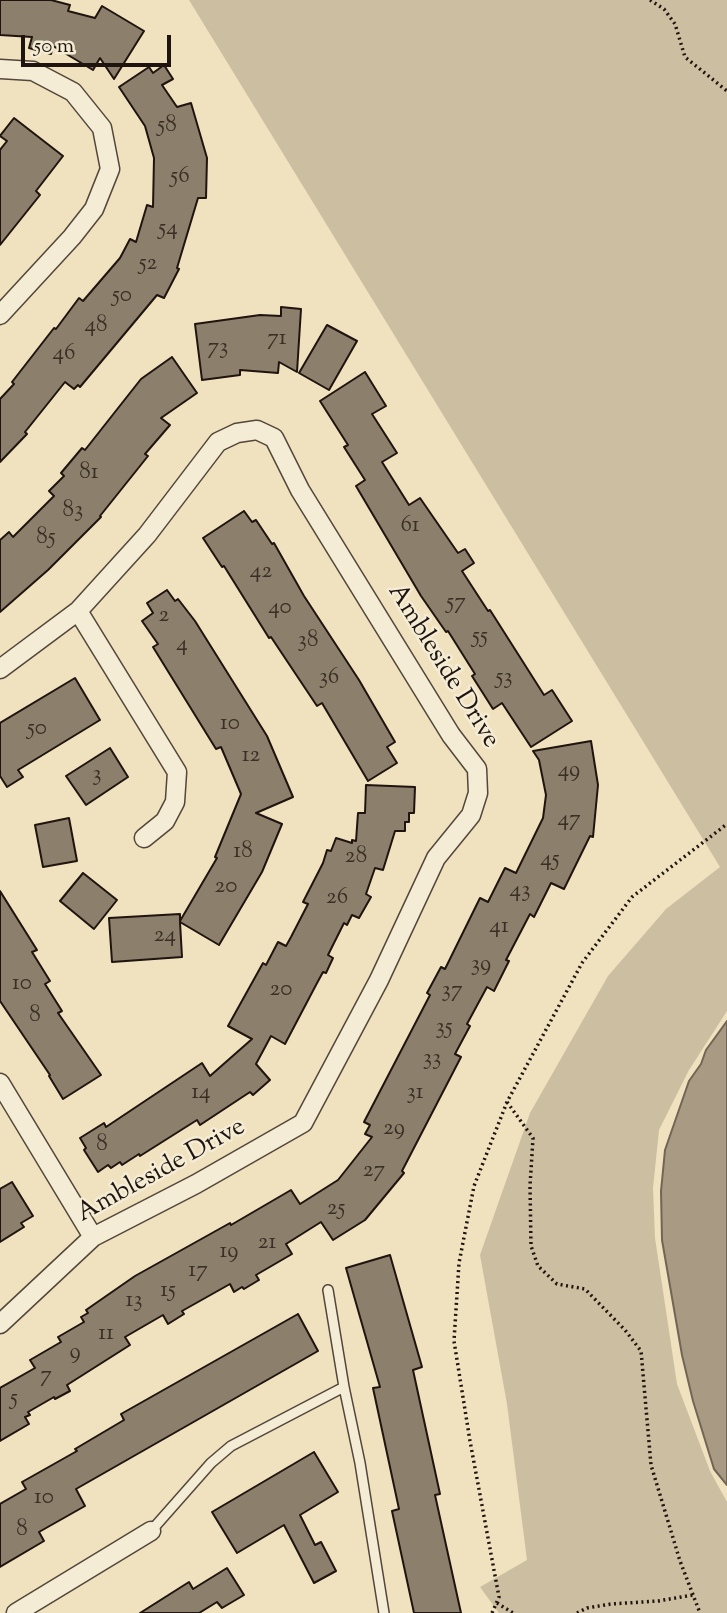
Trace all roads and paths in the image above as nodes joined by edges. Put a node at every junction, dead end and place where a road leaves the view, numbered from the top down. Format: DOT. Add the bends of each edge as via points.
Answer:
graph roads {
  1 [pos="650,0"];
  2 [pos="0,69"];
  3 [pos="727,91"];
  4 [pos="0,315"];
  5 [pos="78,611"];
  6 [pos="0,669"];
  7 [pos="727,824"];
  8 [pos="144,838"];
  9 [pos="0,1083"];
  10 [pos="507,1102"];
  11 [pos="93,1237"];
  12 [pos="328,1290"];
  13 [pos="0,1324"];
  14 [pos="344,1387"];
  15 [pos="151,1531"];
  16 [pos="693,1595"];
  17 [pos="496,1602"];
  18 [pos="16,1613"];
  19 [pos="384,1613"];
  20 [pos="492,1613"];
  21 [pos="513,1613"];
  22 [pos="577,1613"];
  23 [pos="700,1613"];
  1 -- 3 [label="path" via="664,9 674,24 685,57"];
  2 -- 4 [label="street" via="33,71 73,92 102,128 110,169 94,209"];
  5 -- 6 [label="street, Ambleside Drive"];
  5 -- 8 [label="street" via="177,772 175,802 165,821"];
  5 -- 11 [label="street, Ambleside Drive" via="147,535 218,442 257,430 274,438 314,513 451,735 477,769 478,793 471,814 436,858 379,980 303,1124"];
  7 -- 10 [label="path" via="632,897 582,963"];
  9 -- 11 [label="street"];
  10 -- 16 [label="path" via="533,1138 531,1246 538,1266 557,1284 585,1289 641,1351 651,1465"];
  10 -- 17 [label="path" via="474,1186 459,1263 454,1341 499,1597"];
  11 -- 13 [label="street, Ambleside Drive"];
  12 -- 14 [label="lane"];
  14 -- 15 [label="lane" via="231,1446"];
  14 -- 19 [label="lane"];
  15 -- 18 [label="street"];
  16 -- 22 [label="path" via="611,1604"];
  16 -- 23 [label="path"];
  17 -- 20 [label="path"];
  17 -- 21 [label="path"];
}
